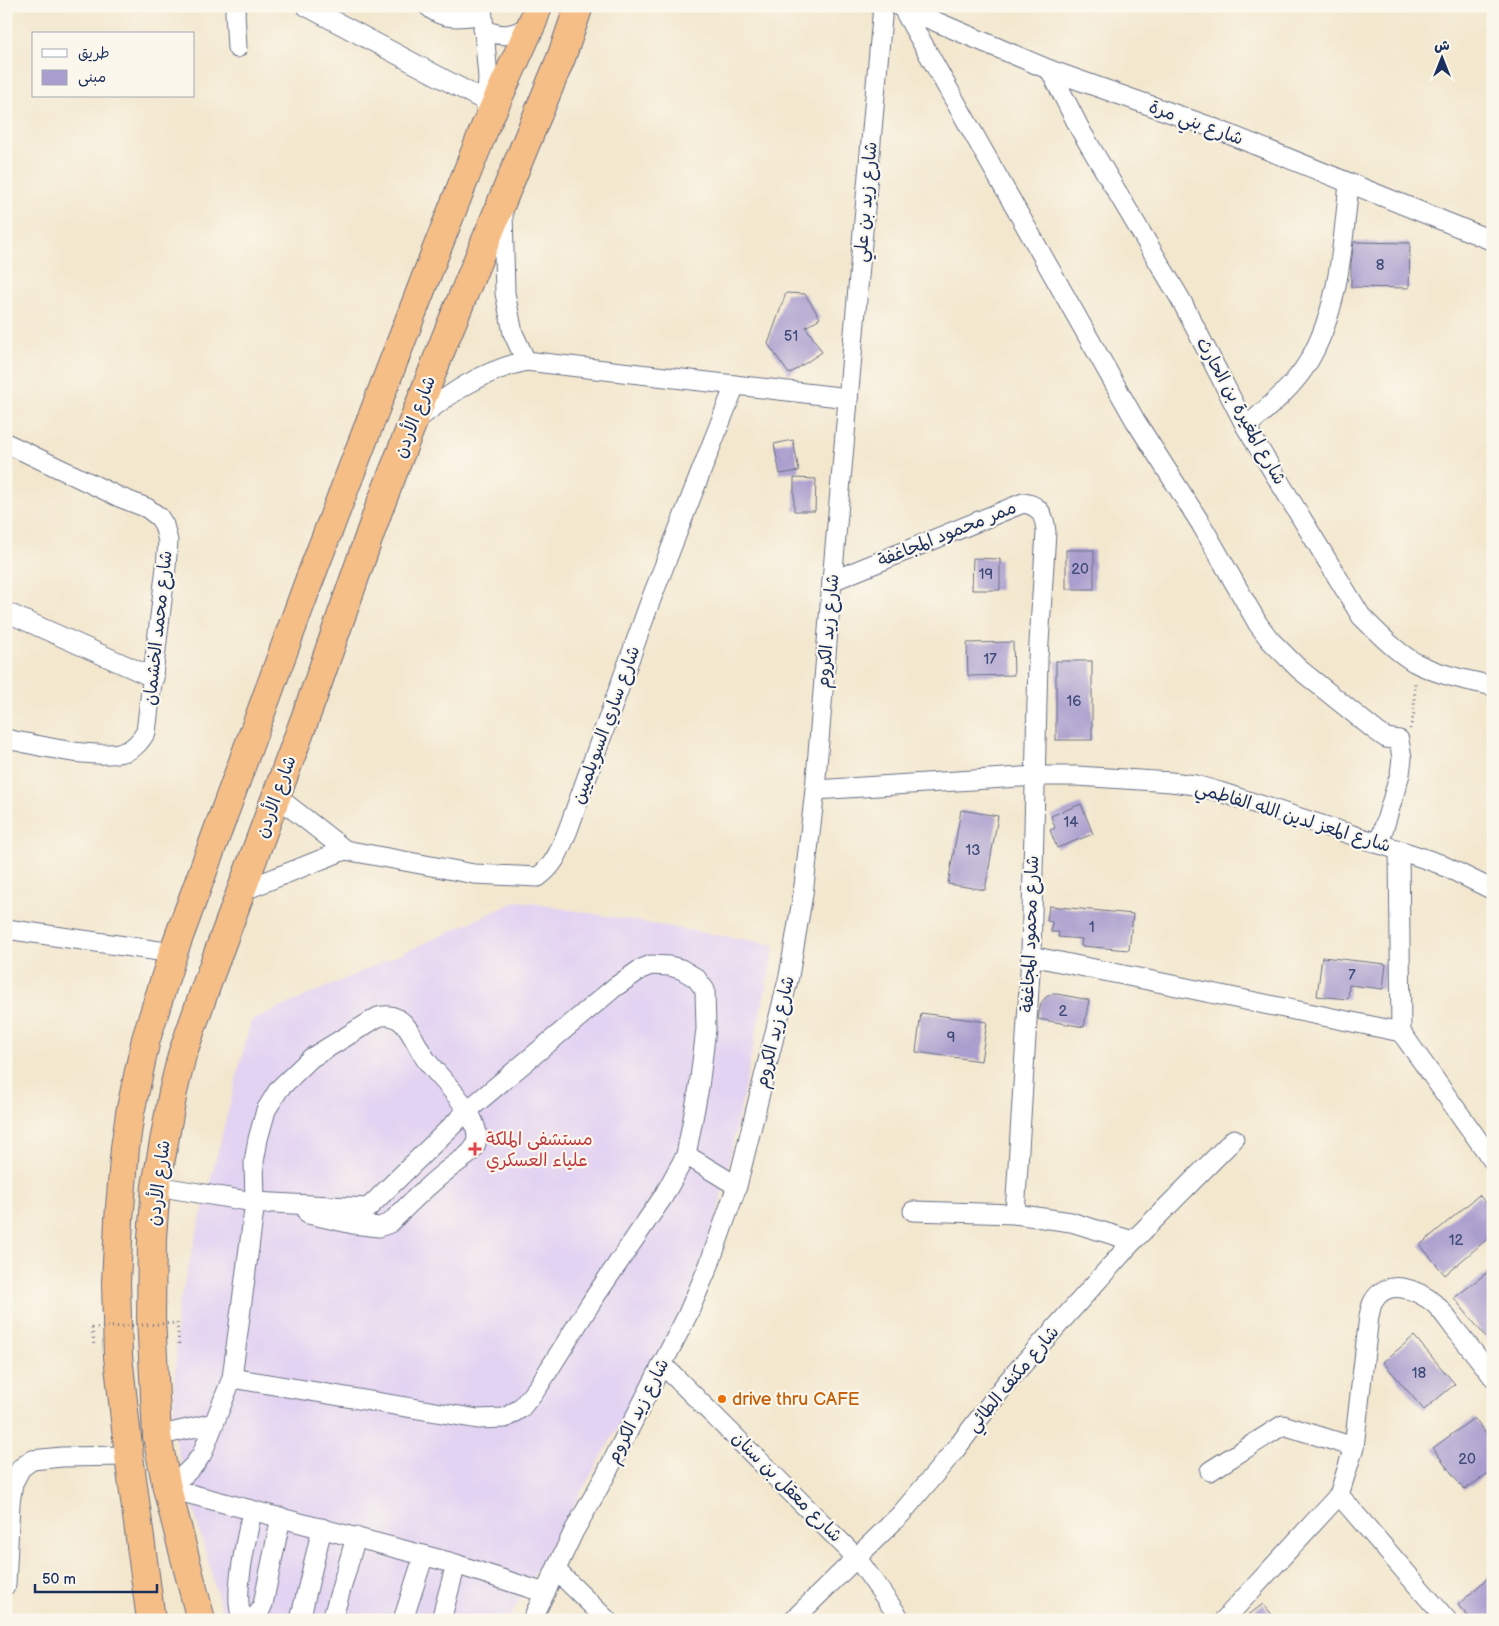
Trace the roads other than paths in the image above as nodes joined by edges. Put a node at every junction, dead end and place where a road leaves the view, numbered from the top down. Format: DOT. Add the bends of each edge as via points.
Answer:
graph roads {
  1 [pos="237,6"];
  2 [pos="306,6"];
  3 [pos="428,6"];
  4 [pos="579,6"];
  5 [pos="895,7"];
  6 [pos="536,13"];
  7 [pos="482,17"];
  8 [pos="237,48"];
  9 [pos="1050,70"];
  10 [pos="486,114"];
  11 [pos="1349,183"];
  12 [pos="503,201"];
  13 [pos="1493,241"];
  14 [pos="526,361"];
  15 [pos="735,385"];
  16 [pos="848,398"];
  17 [pos="412,424"];
  18 [pos="1246,427"];
  19 [pos="6,443"];
  20 [pos="1046,532"];
  21 [pos="832,580"];
  22 [pos="6,612"];
  23 [pos="154,678"];
  24 [pos="1493,686"];
  25 [pos="6,739"];
  26 [pos="1036,776"];
  27 [pos="815,790"];
  28 [pos="276,796"];
  29 [pos="1379,844"];
  30 [pos="345,850"];
  31 [pos="1399,850"];
  32 [pos="1493,890"];
  33 [pos="240,892"];
  34 [pos="6,929"];
  35 [pos="174,953"];
  36 [pos="1031,956"];
  37 [pos="1401,1032"];
  38 [pos="468,1111"];
  39 [pos="1234,1138"];
  40 [pos="686,1155"];
  41 [pos="1493,1161"];
  42 [pos="156,1186"];
  43 [pos="736,1186"];
  44 [pos="256,1202"];
  45 [pos="913,1211"];
  46 [pos="1015,1214"];
  47 [pos="1133,1241"];
  48 [pos="662,1364"];
  49 [pos="1493,1377"];
  50 [pos="232,1378"];
  51 [pos="214,1423"];
  52 [pos="158,1436"];
  53 [pos="1354,1447"];
  54 [pos="129,1456"];
  55 [pos="1210,1471"];
  56 [pos="166,1484"];
  57 [pos="1340,1495"];
  58 [pos="252,1510"];
  59 [pos="281,1517"];
  60 [pos="322,1528"];
  61 [pos="356,1537"];
  62 [pos="7,1544"];
  63 [pos="424,1555"];
  64 [pos="858,1558"];
  65 [pos="456,1564"];
  66 [pos="556,1570"];
  67 [pos="6,1585"];
  68 [pos="545,1593"];
  69 [pos="151,1620"];
  70 [pos="201,1620"];
  71 [pos="300,1620"];
  72 [pos="332,1620"];
  73 [pos="403,1620"];
  74 [pos="441,1620"];
  75 [pos="532,1620"];
  76 [pos="607,1620"];
  77 [pos="793,1620"];
  78 [pos="901,1620"];
  79 [pos="1224,1620"];
  80 [pos="1447,1620"];
  1 -- 8 [label="street"];
  2 -- 10 [label="street"];
  3 -- 7 [label="street" via="444,16"];
  4 -- 12 [label="highway, شارع الأردن"];
  5 -- 9 [label="street, شارع بني مرة"];
  5 -- 16 [label="street, شارع زيد بن علي"];
  5 -- 29 [label="street" via="1135,420 1201,524 1263,632 1299,670 1376,732 1386,738 1400,740 1400,774"];
  6 -- 7 [label="street" via="520,31 505,36 494,34"];
  6 -- 10 [label="highway, شارع الأردن"];
  7 -- 10 [label="street" via="487,70"];
  9 -- 11 [label="street, شارع بني مرة" via="1211,127"];
  9 -- 18 [label="street, شارع المغيرة بن الحارث" via="1081,131 1181,300"];
  10 -- 35 [label="highway, شارع الأردن" via="309,580"];
  11 -- 13 [label="street, شارع بني مرة"];
  11 -- 18 [label="street" via="1341,260 1334,296 1321,333 1305,366 1284,393"];
  12 -- 14 [label="street" via="505,293 513,333"];
  12 -- 17 [label="highway, شارع الأردن"];
  14 -- 15 [label="street"];
  14 -- 17 [label="street" via="502,367 468,383 446,396"];
  15 -- 16 [label="street"];
  15 -- 30 [label="street, شارع ساري السويلميين" via="650,602 586,785 553,864 538,877 510,876 455,871"];
  16 -- 21 [label="street, شارع زيد الكروم"];
  17 -- 28 [label="highway, شارع الأردن"];
  18 -- 24 [label="street, شارع المغيرة بن الحارث" via="1362,616 1389,643 1415,662"];
  19 -- 23 [label="street, شارع محمد الخشمان" via="147,508 164,525 168,541 166,577"];
  20 -- 21 [label="street, ممر محمود المجاغفة" via="1042,514 1031,504 1023,503"];
  20 -- 26 [label="street, شارع محمود المجاغفة" via="1038,659"];
  21 -- 27 [label="street, شارع زيد الكروم"];
  22 -- 23 [label="street"];
  23 -- 25 [label="street, شارع محمد الخشمان" via="146,732 138,744 128,750 90,754"];
  26 -- 27 [label="street, شارع المعز لدين الله الفاطمي"];
  26 -- 29 [label="street, شارع المعز لدين الله الفاطمي" via="1195,785"];
  26 -- 36 [label="street, شارع محمود المجاغفة"];
  27 -- 43 [label="street, شارع زيد الكروم" via="803,894 789,976"];
  28 -- 30 [label="street, شارع ساري السويلميين"];
  28 -- 33 [label="highway, شارع الأردن"];
  29 -- 31 [label="street, شارع المعز لدين الله الفاطمي"];
  30 -- 33 [label="street"];
  31 -- 32 [label="street, شارع المعز لدين الله الفاطمي" via="1440,864"];
  31 -- 37 [label="street"];
  33 -- 42 [label="highway, شارع الأردن" via="182,1055"];
  34 -- 35 [label="street"];
  35 -- 54 [label="highway, شارع الأردن" via="146,1039 136,1086 125,1148 118,1220 118,1356"];
  36 -- 37 [label="street"];
  36 -- 46 [label="street, شارع محمود المجاغفة"];
  37 -- 41 [label="street"];
  38 -- 40 [label="street" via="615,987 651,965 669,966 696,978 704,990 706,1010 700,1087"];
  38 -- 44 [label="street" via="368,1208"];
  38 -- 44 [label="street" via="477,1130 476,1146 390,1222 379,1227"];
  38 -- 44 [label="street" via="426,1060 402,1022 390,1016 378,1017 311,1058 279,1089 266,1110 258,1139 254,1162"];
  39 -- 47 [label="street, شارع مكنف الطائي"];
  40 -- 43 [label="street"];
  40 -- 50 [label="street" via="663,1197 538,1387 520,1408 505,1418 478,1419"];
  42 -- 44 [label="street"];
  42 -- 52 [label="highway, شارع الأردن" via="151,1318"];
  43 -- 48 [label="street, شارع زيد الكروم" via="709,1265"];
  44 -- 50 [label="street"];
  45 -- 46 [label="street"];
  46 -- 47 [label="street" via="1071,1222"];
  47 -- 64 [label="street, شارع مكنف الطائي" via="1007,1382 926,1486"];
  48 -- 64 [label="street, شارع معقل بن سنان"];
  48 -- 66 [label="street, شارع زيد الكروم"];
  49 -- 53 [label="street" via="1437,1306 1414,1290 1386,1289 1373,1302 1369,1316"];
  50 -- 51 [label="street"];
  51 -- 52 [label="street"];
  51 -- 56 [label="street" via="194,1465"];
  52 -- 56 [label="highway, شارع الأردن"];
  53 -- 55 [label="street" via="1283,1425"];
  53 -- 57 [label="street"];
  54 -- 62 [label="street" via="32,1460 21,1468 13,1483"];
  54 -- 69 [label="highway, شارع الأردن"];
  56 -- 58 [label="street"];
  56 -- 70 [label="highway, شارع الأردن"];
  57 -- 79 [label="street"];
  57 -- 80 [label="street"];
  58 -- 59 [label="street"];
  58 -- 59 [label="street" via="239,1593 242,1617 252,1618 263,1604"];
  59 -- 60 [label="street"];
  60 -- 61 [label="street"];
  60 -- 71 [label="street"];
  61 -- 63 [label="street"];
  61 -- 72 [label="street"];
  62 -- 67 [label="street"];
  63 -- 65 [label="street"];
  63 -- 73 [label="street"];
  64 -- 77 [label="street, شارع مكنف الطائي"];
  64 -- 78 [label="street, شارع معقل بن سنان"];
  65 -- 68 [label="street"];
  65 -- 74 [label="street"];
  66 -- 68 [label="street, شارع زيد الكروم"];
  66 -- 76 [label="street"];
  68 -- 75 [label="street, شارع زيد الكروم"];
}
